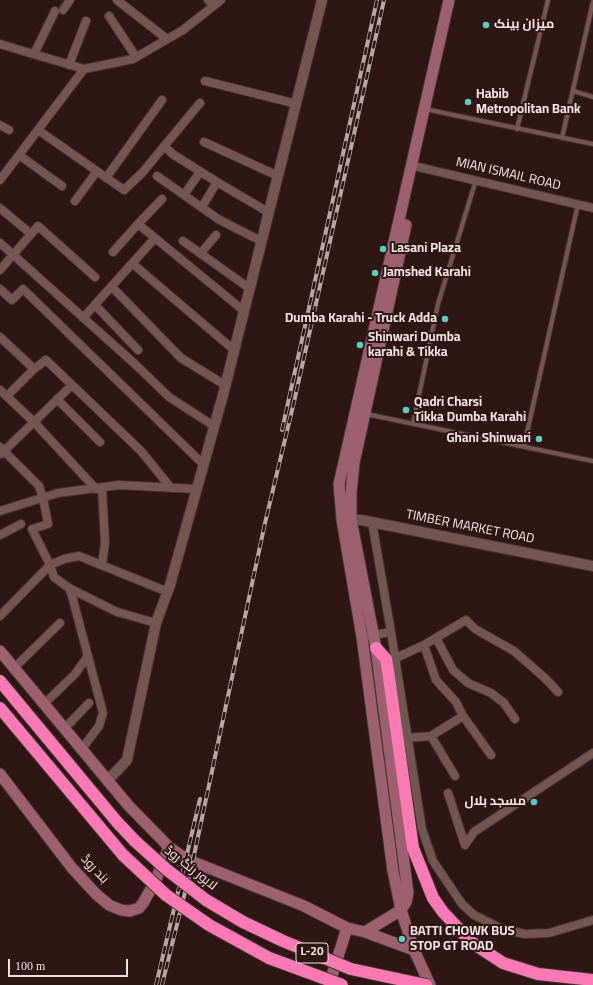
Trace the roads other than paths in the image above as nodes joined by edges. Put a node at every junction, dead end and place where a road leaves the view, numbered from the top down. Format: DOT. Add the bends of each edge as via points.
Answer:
graph roads {
  1 [pos="117,0"];
  2 [pos="221,0"];
  3 [pos="322,0"];
  4 [pos="449,0"];
  5 [pos="456,0"];
  6 [pos="548,0"];
  7 [pos="593,2"];
  8 [pos="211,3"];
  9 [pos="64,5"];
  10 [pos="110,16"];
  11 [pos="86,21"];
  12 [pos="167,39"];
  13 [pos="0,44"];
  14 [pos="34,54"];
  15 [pos="136,57"];
  16 [pos="69,65"];
  17 [pos="84,69"];
  18 [pos="205,81"];
  19 [pos="573,91"];
  20 [pos="593,97"];
  21 [pos="162,100"];
  22 [pos="200,103"];
  23 [pos="297,104"];
  24 [pos="428,110"];
  25 [pos="0,125"];
  26 [pos="518,129"];
  27 [pos="9,130"];
  28 [pos="38,130"];
  29 [pos="562,138"];
  30 [pos="204,142"];
  31 [pos="593,144"];
  32 [pos="164,146"];
  33 [pos="19,155"];
  34 [pos="418,167"];
  35 [pos="4,169"];
  36 [pos="97,171"];
  37 [pos="200,172"];
  38 [pos="157,176"];
  39 [pos="278,176"];
  40 [pos="106,178"];
  41 [pos="476,179"];
  42 [pos="0,180"];
  43 [pos="217,182"];
  44 [pos="62,186"];
  45 [pos="184,195"];
  46 [pos="162,199"];
  47 [pos="75,201"];
  48 [pos="578,204"];
  49 [pos="202,207"];
  50 [pos="0,208"];
  51 [pos="593,208"];
  52 [pos="268,212"];
  53 [pos="138,224"];
  54 [pos="31,234"];
  55 [pos="216,235"];
  56 [pos="154,238"];
  57 [pos="183,241"];
  58 [pos="261,241"];
  59 [pos="0,244"];
  60 [pos="113,252"];
  61 [pos="200,253"];
  62 [pos="13,255"];
  63 [pos="133,264"];
  64 [pos="0,270"];
  65 [pos="95,277"];
  66 [pos="112,287"];
  67 [pos="249,288"];
  68 [pos="0,289"];
  69 [pos="95,305"];
  70 [pos="244,311"];
  71 [pos="83,318"];
  72 [pos="0,337"];
  73 [pos="138,350"];
  74 [pos="234,350"];
  75 [pos="34,369"];
  76 [pos="72,385"];
  77 [pos="225,385"];
  78 [pos="0,390"];
  79 [pos="7,396"];
  80 [pos="57,399"];
  81 [pos="365,414"];
  82 [pos="32,421"];
  83 [pos="413,424"];
  84 [pos="214,426"];
  85 [pos="100,442"];
  86 [pos="524,446"];
  87 [pos="1,451"];
  88 [pos="593,461"];
  89 [pos="203,464"];
  90 [pos="99,488"];
  91 [pos="171,488"];
  92 [pos="196,489"];
  93 [pos="44,498"];
  94 [pos="0,511"];
  95 [pos="346,519"];
  96 [pos="372,522"];
  97 [pos="21,524"];
  98 [pos="0,535"];
  99 [pos="102,564"];
  100 [pos="50,565"];
  101 [pos="593,566"];
  102 [pos="69,588"];
  103 [pos="168,592"];
  104 [pos="0,616"];
  105 [pos="60,623"];
  106 [pos="156,623"];
  107 [pos="391,632"];
  108 [pos="367,635"];
  109 [pos="436,638"];
  110 [pos="424,645"];
  111 [pos="376,648"];
  112 [pos="0,651"];
  113 [pos="88,656"];
  114 [pos="386,659"];
  115 [pos="364,662"];
  116 [pos="14,668"];
  117 [pos="0,681"];
  118 [pos="558,692"];
  119 [pos="89,703"];
  120 [pos="44,704"];
  121 [pos="0,708"];
  122 [pos="463,716"];
  123 [pos="515,719"];
  124 [pos="64,729"];
  125 [pos="431,736"];
  126 [pos="407,738"];
  127 [pos="81,750"];
  128 [pos="593,753"];
  129 [pos="491,755"];
  130 [pos="0,774"];
  131 [pos="455,776"];
  132 [pos="107,781"];
  133 [pos="448,793"];
  134 [pos="169,847"];
  135 [pos="400,910"];
  136 [pos="593,920"];
  137 [pos="347,928"];
  138 [pos="365,932"];
  139 [pos="414,950"];
  140 [pos="593,980"];
  141 [pos="329,985"];
  142 [pos="342,985"];
  143 [pos="426,985"];
  144 [pos="430,985"];
  1 -- 12 [label="street"];
  2 -- 8 [label="street"];
  3 -- 23 [label="street"];
  4 -- 24 [label="main road"];
  5 -- 24 [label="main road"];
  6 -- 26 [label="lane"];
  7 -- 19 [label="lane"];
  8 -- 12 [label="street" via="183,30"];
  9 -- 14 [label="street"];
  10 -- 15 [label="street"];
  11 -- 16 [label="street"];
  12 -- 15 [label="street"];
  13 -- 14 [label="street"];
  14 -- 16 [label="street"];
  15 -- 17 [label="street"];
  16 -- 17 [label="street"];
  17 -- 28 [label="street"];
  18 -- 23 [label="street"];
  19 -- 20 [label="lane"];
  19 -- 29 [label="lane"];
  21 -- 40 [label="street"];
  22 -- 32 [label="street"];
  23 -- 39 [label="street"];
  24 -- 26 [label="lane"];
  24 -- 34 [label="main road"];
  24 -- 95 [label="main road" via="340,474 339,493"];
  25 -- 27 [label="street"];
  26 -- 29 [label="lane"];
  28 -- 33 [label="street"];
  28 -- 36 [label="street"];
  29 -- 31 [label="lane"];
  30 -- 39 [label="street"];
  32 -- 37 [label="street"];
  32 -- 40 [label="street" via="142,174 124,190"];
  33 -- 35 [label="street"];
  33 -- 44 [label="street"];
  34 -- 41 [label="street, MIAN ISMAIL ROAD"];
  34 -- 81 [label="main road"];
  35 -- 42 [label="street"];
  36 -- 40 [label="street"];
  36 -- 47 [label="street"];
  37 -- 43 [label="street"];
  37 -- 45 [label="street"];
  38 -- 45 [label="street"];
  39 -- 52 [label="street"];
  41 -- 48 [label="street, MIAN ISMAIL ROAD"];
  41 -- 83 [label="lane" via="438,304"];
  43 -- 49 [label="street"];
  43 -- 52 [label="street"];
  45 -- 49 [label="street"];
  46 -- 53 [label="street"];
  48 -- 51 [label="street, MIAN ISMAIL ROAD"];
  48 -- 86 [label="lane"];
  49 -- 58 [label="street" via="218,219"];
  50 -- 54 [label="street"];
  52 -- 58 [label="street"];
  53 -- 56 [label="street"];
  53 -- 60 [label="street"];
  54 -- 62 [label="street"];
  54 -- 65 [label="street" via="38,226"];
  55 -- 61 [label="street"];
  56 -- 63 [label="street"];
  56 -- 70 [label="street"];
  57 -- 61 [label="street"];
  58 -- 67 [label="street"];
  59 -- 62 [label="street"];
  61 -- 67 [label="street"];
  62 -- 64 [label="street"];
  62 -- 71 [label="street"];
  63 -- 66 [label="street"];
  63 -- 74 [label="street"];
  66 -- 69 [label="street"];
  66 -- 77 [label="street" via="181,358"];
  67 -- 70 [label="street"];
  68 -- 89 [label="street" via="12,300 24,289"];
  69 -- 71 [label="street"];
  69 -- 73 [label="street"];
  70 -- 74 [label="street"];
  71 -- 84 [label="street" via="169,397"];
  72 -- 75 [label="street"];
  74 -- 77 [label="street"];
  75 -- 76 [label="street" via="46,360"];
  75 -- 79 [label="street"];
  76 -- 80 [label="street"];
  76 -- 91 [label="street" via="141,451"];
  77 -- 84 [label="street"];
  78 -- 79 [label="street"];
  79 -- 82 [label="street"];
  80 -- 82 [label="street"];
  80 -- 85 [label="street"];
  81 -- 83 [label="lane"];
  81 -- 95 [label="main road" via="354,463"];
  82 -- 87 [label="street"];
  82 -- 90 [label="street"];
  83 -- 86 [label="lane"];
  84 -- 89 [label="street"];
  86 -- 88 [label="lane"];
  87 -- 93 [label="street" via="39,486"];
  89 -- 92 [label="street"];
  90 -- 91 [label="street" via="119,485"];
  90 -- 93 [label="street" via="58,493"];
  90 -- 99 [label="street" via="105,543"];
  91 -- 92 [label="street"];
  92 -- 103 [label="street"];
  93 -- 94 [label="street"];
  93 -- 100 [label="street" via="48,524 32,529"];
  95 -- 96 [label="street, TIMBER MARKET ROAD"];
  95 -- 108 [label="main road"];
  96 -- 101 [label="street, TIMBER MARKET ROAD"];
  96 -- 107 [label="street"];
  97 -- 98 [label="street"];
  99 -- 100 [label="street" via="79,556"];
  99 -- 103 [label="street"];
  100 -- 102 [label="street" via="54,577"];
  100 -- 104 [label="street"];
  102 -- 106 [label="street" via="117,612"];
  102 -- 113 [label="street"];
  103 -- 106 [label="street"];
  105 -- 116 [label="street"];
  106 -- 132 [label="street" via="127,760"];
  107 -- 108 [label="street"];
  107 -- 114 [label="street"];
  108 -- 111 [label="main road"];
  108 -- 115 [label="main road"];
  109 -- 110 [label="street"];
  109 -- 118 [label="street" via="466,620 475,629 514,651"];
  109 -- 123 [label="street" via="453,670 468,683 491,693 504,703"];
  110 -- 114 [label="street"];
  110 -- 122 [label="street" via="436,680 456,702"];
  111 -- 114 [label="highway"];
  112 -- 116 [label="main road"];
  113 -- 120 [label="street" via="75,674"];
  113 -- 127 [label="street" via="103,713 99,726"];
  114 -- 115 [label="main road"];
  114 -- 126 [label="street"];
  114 -- 135 [label="main road" via="408,893 406,902"];
  114 -- 140 [label="highway" via="414,848 434,898 443,912 471,942 503,963 538,974"];
  115 -- 135 [label="main road"];
  116 -- 120 [label="main road"];
  117 -- 143 [label="highway, لاہور رنگ روڈ / L-20, bridge" via="117,822 166,869 206,900 283,942 351,969"];
  119 -- 124 [label="street"];
  120 -- 124 [label="main road"];
  121 -- 142 [label="highway, L-20, bridge" via="123,855 166,895 209,925 269,958"];
  122 -- 125 [label="street"];
  122 -- 129 [label="street"];
  124 -- 127 [label="main road"];
  125 -- 126 [label="street"];
  125 -- 131 [label="street"];
  126 -- 136 [label="street" via="422,829 433,861 462,904 474,915 502,929 525,934 548,933"];
  127 -- 132 [label="main road"];
  128 -- 133 [label="street" via="474,832 465,845"];
  130 -- 134 [label="main road, بند روڈ" via="72,868 109,905 130,911 139,908"];
  132 -- 134 [label="main road"];
  134 -- 137 [label="main road" via="186,859 304,906"];
  135 -- 138 [label="main road"];
  135 -- 139 [label="main road"];
  137 -- 138 [label="main road"];
  137 -- 141 [label="main road"];
  138 -- 139 [label="main road"];
  139 -- 144 [label="main road"];
}
